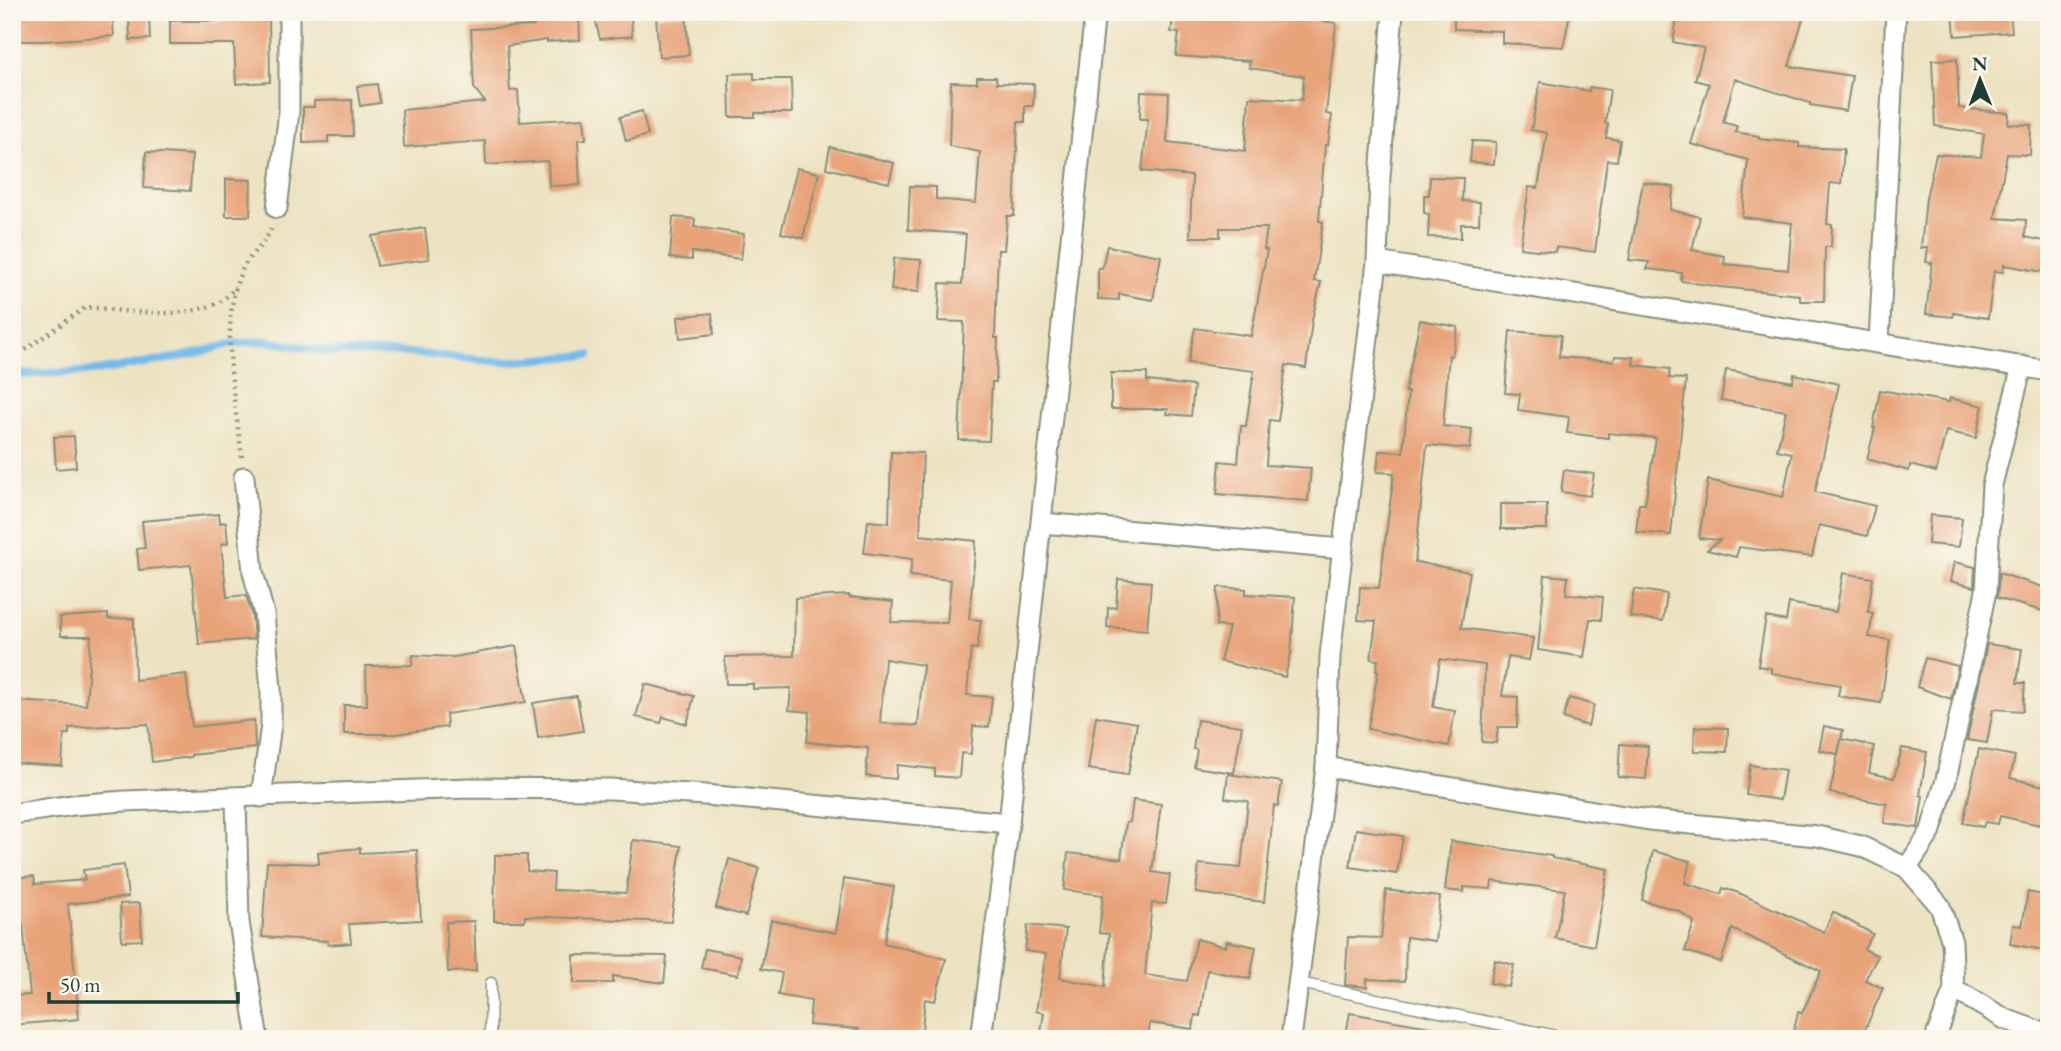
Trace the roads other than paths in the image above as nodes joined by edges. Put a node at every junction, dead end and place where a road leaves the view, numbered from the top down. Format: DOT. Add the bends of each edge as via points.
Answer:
graph roads {
  1 [pos="289,12"];
  2 [pos="1095,12"];
  3 [pos="1393,12"];
  4 [pos="1896,12"];
  5 [pos="277,208"];
  6 [pos="1377,262"];
  7 [pos="1879,342"];
  8 [pos="2022,366"];
  9 [pos="2049,371"];
  10 [pos="244,477"];
  11 [pos="1042,523"];
  12 [pos="1342,549"];
  13 [pos="1326,767"];
  14 [pos="261,797"];
  15 [pos="236,798"];
  16 [pos="12,814"];
  17 [pos="1009,823"];
  18 [pos="1907,868"];
  19 [pos="491,982"];
  20 [pos="1298,983"];
  21 [pos="1954,989"];
  22 [pos="2049,1035"];
  23 [pos="258,1039"];
  24 [pos="490,1039"];
  25 [pos="981,1039"];
  26 [pos="1291,1039"];
  27 [pos="1561,1039"];
  28 [pos="1935,1039"];
  1 -- 5 [label="street" via="289,112"];
  2 -- 11 [label="street"];
  3 -- 6 [label="street"];
  4 -- 7 [label="street"];
  6 -- 7 [label="street"];
  6 -- 12 [label="street"];
  7 -- 8 [label="street"];
  8 -- 9 [label="street"];
  8 -- 18 [label="street" via="1992,485 1986,591 1959,719 1930,833"];
  10 -- 14 [label="street" via="271,689"];
  11 -- 12 [label="street"];
  11 -- 17 [label="street"];
  12 -- 13 [label="street" via="1330,656"];
  13 -- 18 [label="street" via="1649,820 1817,836 1861,846"];
  13 -- 20 [label="street"];
  14 -- 15 [label="street"];
  14 -- 17 [label="street" via="469,788 610,789"];
  15 -- 16 [label="street" via="112,802"];
  15 -- 23 [label="street" via="239,922"];
  17 -- 25 [label="street"];
  18 -- 21 [label="street" via="1940,906 1952,942"];
  19 -- 24 [label="lane"];
  20 -- 26 [label="street"];
  20 -- 27 [label="lane"];
  21 -- 22 [label="street" via="2005,1019"];
  21 -- 28 [label="street"];
}
